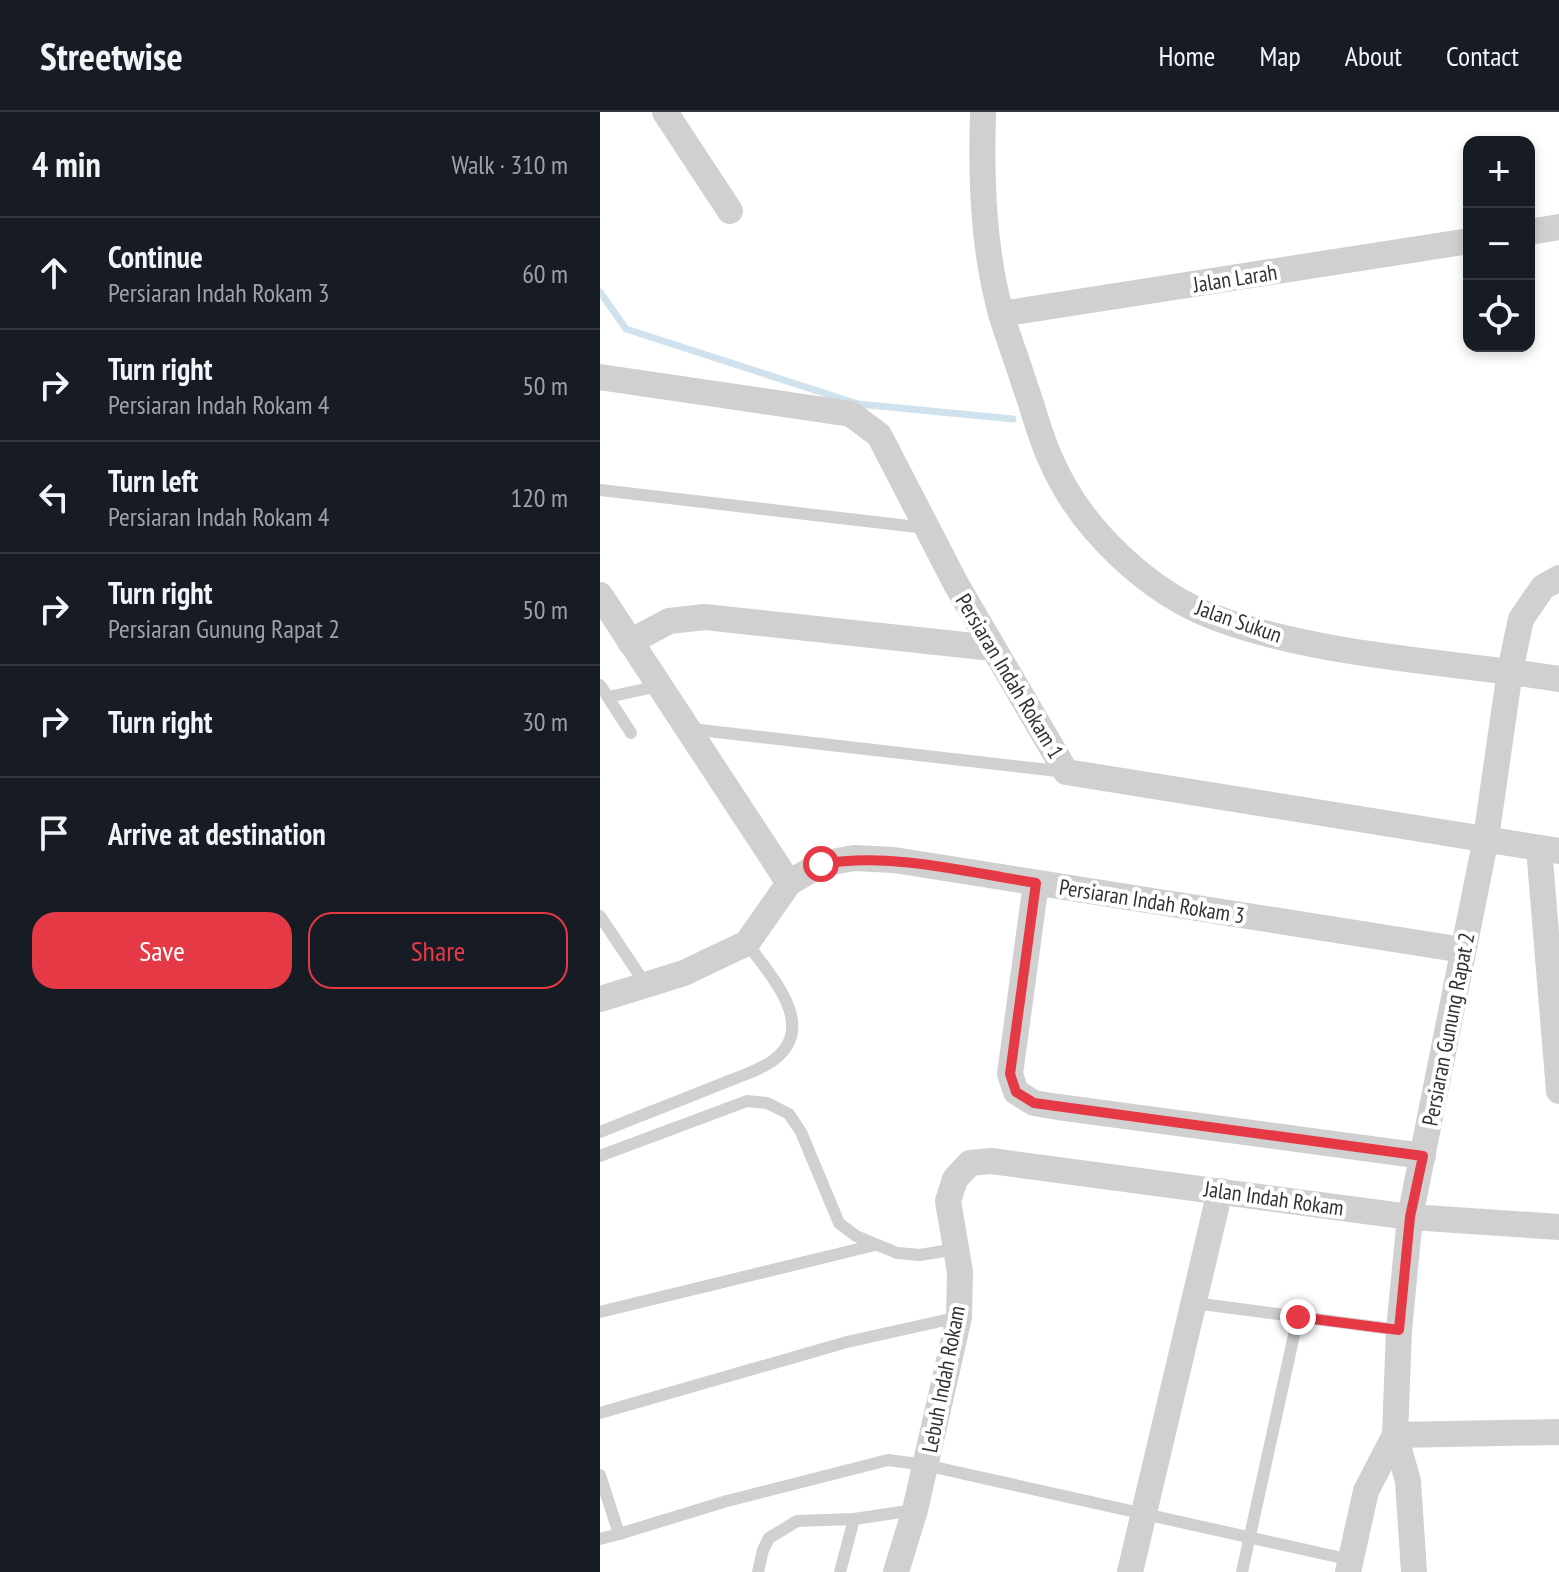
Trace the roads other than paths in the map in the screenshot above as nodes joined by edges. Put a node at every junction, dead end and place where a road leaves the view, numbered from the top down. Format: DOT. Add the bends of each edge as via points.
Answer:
graph roads {
  1 [pos="665,112"];
  2 [pos="983,112"];
  3 [pos="730,211"];
  4 [pos="1559,227"];
  5 [pos="1535,231"];
  6 [pos="1463,242"];
  7 [pos="1001,314"];
  8 [pos="600,377"];
  9 [pos="600,490"];
  10 [pos="926,528"];
  11 [pos="1559,578"];
  12 [pos="600,595"];
  13 [pos="630,642"];
  14 [pos="992,648"];
  15 [pos="1510,671"];
  16 [pos="1559,679"];
  17 [pos="600,685"];
  18 [pos="659,686"];
  19 [pos="608,697"];
  20 [pos="688,729"];
  21 [pos="631,733"];
  22 [pos="1066,772"];
  23 [pos="1486,838"];
  24 [pos="1549,850"];
  25 [pos="789,883"];
  26 [pos="1036,883"];
  27 [pos="600,916"];
  28 [pos="747,943"];
  29 [pos="1463,950"];
  30 [pos="646,985"];
  31 [pos="600,999"];
  32 [pos="1559,1091"];
  33 [pos="600,1132"];
  34 [pos="600,1156"];
  35 [pos="1423,1156"];
  36 [pos="991,1161"];
  37 [pos="1220,1191"];
  38 [pos="1410,1217"];
  39 [pos="1559,1227"];
  40 [pos="875,1245"];
  41 [pos="956,1249"];
  42 [pos="1194,1303"];
  43 [pos="600,1312"];
  44 [pos="959,1317"];
  45 [pos="1298,1317"];
  46 [pos="1399,1330"];
  47 [pos="600,1413"];
  48 [pos="1559,1432"];
  49 [pos="1395,1435"];
  50 [pos="925,1465"];
  51 [pos="600,1475"];
  52 [pos="915,1510"];
  53 [pos="1144,1514"];
  54 [pos="854,1519"];
  55 [pos="619,1534"];
  56 [pos="1250,1538"];
  57 [pos="600,1539"];
  58 [pos="1349,1566"];
  59 [pos="758,1572"];
  60 [pos="840,1572"];
  61 [pos="896,1572"];
  62 [pos="1130,1572"];
  63 [pos="1242,1572"];
  64 [pos="1414,1572"];
  1 -- 3 [label="street"];
  2 -- 7 [label="street, Jalan Sukun" via="986,235"];
  4 -- 5 [label="street"];
  6 -- 7 [label="street, Jalan Larah"];
  7 -- 15 [label="street, Jalan Sukun" via="1051,461 1081,513 1117,554 1164,591 1215,618 1271,636"];
  8 -- 10 [label="street, Persiaran Indah Rokam 1" via="851,414 879,435"];
  9 -- 10 [label="lane"];
  10 -- 14 [label="street, Persiaran Indah Rokam 1"];
  11 -- 15 [label="street, Persiaran Gunung Rapat 2" via="1543,587 1521,619"];
  12 -- 13 [label="street"];
  13 -- 14 [label="street" via="669,621 705,617"];
  13 -- 18 [label="street"];
  14 -- 22 [label="street, Persiaran Indah Rokam 1"];
  15 -- 16 [label="street, Jalan Sukun"];
  15 -- 23 [label="street, Persiaran Gunung Rapat 2"];
  17 -- 19 [label="lane"];
  18 -- 19 [label="lane"];
  18 -- 20 [label="street"];
  19 -- 21 [label="lane"];
  20 -- 22 [label="lane"];
  20 -- 25 [label="street"];
  22 -- 23 [label="street, Persiaran Indah Rokam 1"];
  23 -- 24 [label="street, Persiaran Indah Rokam 1"];
  23 -- 29 [label="street, Persiaran Gunung Rapat 2"];
  24 -- 32 [label="street"];
  25 -- 26 [label="street, Persiaran Indah Rokam 3" via="821,864 854,858"];
  25 -- 28 [label="street, Persiaran Indah Rokam 3"];
  26 -- 29 [label="street, Persiaran Indah Rokam 3"];
  26 -- 35 [label="street" via="1010,1074 1016,1092 1034,1103 1058,1107"];
  27 -- 30 [label="lane"];
  28 -- 30 [label="street, Persiaran Indah Rokam 3"];
  28 -- 33 [label="lane" via="785,996 794,1018 790,1039 777,1058"];
  29 -- 35 [label="street, Persiaran Gunung Rapat 2"];
  30 -- 31 [label="street, Persiaran Indah Rokam 3"];
  34 -- 40 [label="lane" via="747,1101 767,1103 789,1114 801,1132 839,1223"];
  35 -- 38 [label="street, Persiaran Gunung Rapat 2"];
  36 -- 37 [label="street, Jalan Indah Rokam"];
  36 -- 41 [label="street, Lebuh Indah Rokam" via="970,1163 955,1179 948,1201"];
  37 -- 38 [label="street, Jalan Indah Rokam"];
  37 -- 42 [label="street"];
  38 -- 39 [label="street, Jalan Indah Rokam"];
  38 -- 46 [label="street, Persiaran Gunung Rapat 2"];
  40 -- 41 [label="lane" via="920,1255"];
  40 -- 43 [label="lane"];
  41 -- 44 [label="street, Lebuh Indah Rokam"];
  42 -- 45 [label="lane"];
  42 -- 53 [label="street"];
  44 -- 47 [label="lane" via="847,1342"];
  44 -- 50 [label="street, Lebuh Indah Rokam"];
  45 -- 46 [label="lane"];
  45 -- 56 [label="lane"];
  46 -- 49 [label="street, Persiaran Gunung Rapat 2"];
  48 -- 49 [label="street"];
  49 -- 58 [label="street, Persiaran Gunung Rapat 2" via="1366,1491"];
  49 -- 64 [label="street, Persiaran Gunung Rapat 2" via="1408,1481"];
  50 -- 52 [label="street, Lebuh Indah Rokam"];
  50 -- 53 [label="lane"];
  50 -- 55 [label="lane" via="888,1460"];
  51 -- 55 [label="lane"];
  52 -- 54 [label="lane"];
  52 -- 61 [label="street, Lebuh Indah Rokam"];
  53 -- 56 [label="lane"];
  53 -- 62 [label="street"];
  54 -- 59 [label="lane" via="797,1521 780,1529 769,1538"];
  54 -- 60 [label="lane"];
  55 -- 57 [label="lane"];
  56 -- 58 [label="lane"];
  56 -- 63 [label="lane"];
}
